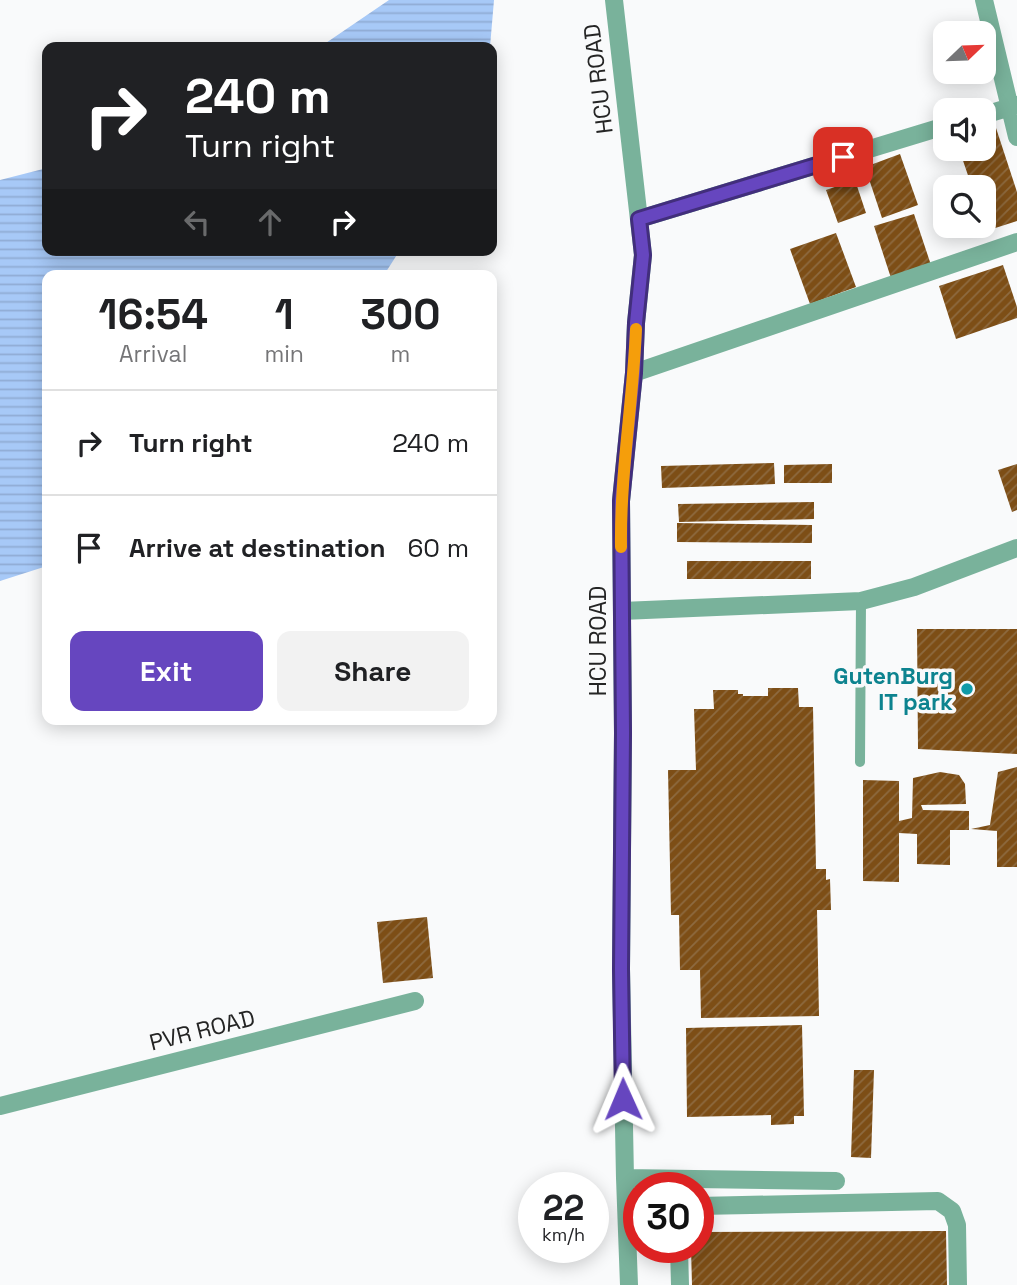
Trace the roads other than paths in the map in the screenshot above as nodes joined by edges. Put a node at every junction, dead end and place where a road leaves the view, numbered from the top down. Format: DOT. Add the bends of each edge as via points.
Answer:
graph roads {
  1 [pos="614,0"];
  2 [pos="984,0"];
  3 [pos="1013,105"];
  4 [pos="996,110"];
  5 [pos="933,130"];
  6 [pos="1017,137"];
  7 [pos="639,219"];
  8 [pos="1017,242"];
  9 [pos="634,373"];
  10 [pos="1017,548"];
  11 [pos="861,601"];
  12 [pos="622,611"];
  13 [pos="860,762"];
  14 [pos="415,1001"];
  15 [pos="0,1106"];
  16 [pos="625,1172"];
  17 [pos="714,1179"];
  18 [pos="836,1181"];
  19 [pos="714,1206"];
  20 [pos="628,1263"];
  21 [pos="679,1263"];
  22 [pos="629,1285"];
  23 [pos="680,1285"];
  24 [pos="958,1285"];
  1 -- 7 [label="street, HCU ROAD"];
  2 -- 3 [label="street"];
  3 -- 4 [label="street"];
  3 -- 6 [label="street"];
  5 -- 7 [label="street"];
  7 -- 9 [label="street, HCU ROAD" via="643,255"];
  8 -- 9 [label="street"];
  9 -- 12 [label="street, HCU ROAD" via="621,501"];
  10 -- 11 [label="street" via="914,587"];
  11 -- 12 [label="street"];
  11 -- 13 [label="lane"];
  12 -- 16 [label="street, HCU ROAD"];
  14 -- 15 [label="street, PVR ROAD"];
  17 -- 18 [label="street"];
  19 -- 24 [label="street" via="938,1201 952,1211 957,1226"];
  20 -- 22 [label="street, HCU ROAD"];
  21 -- 23 [label="street"];
}
